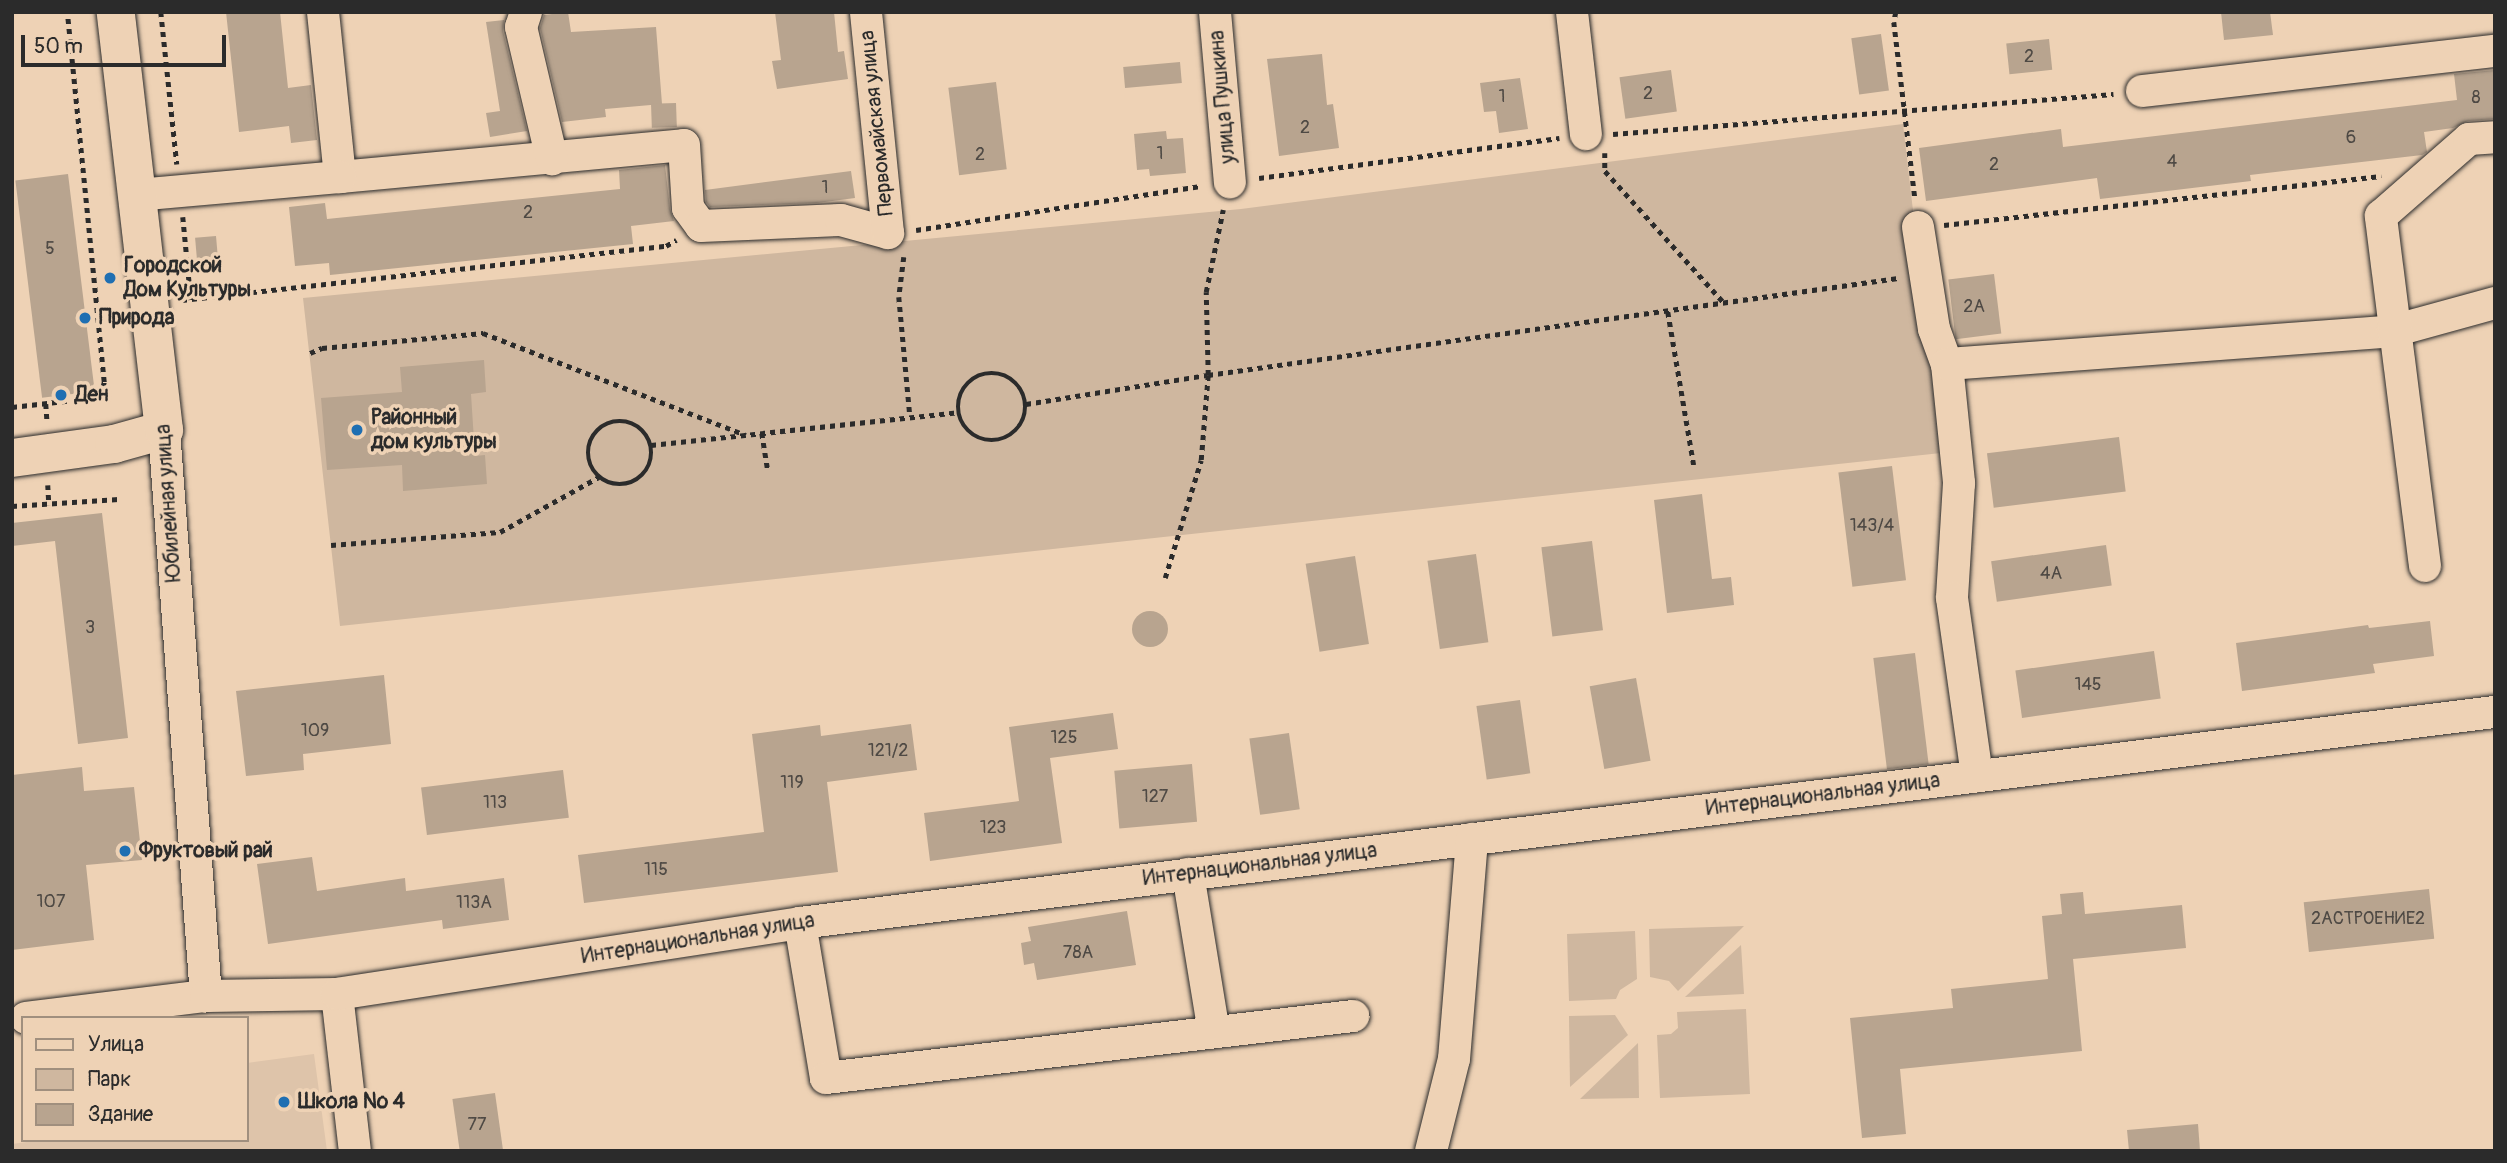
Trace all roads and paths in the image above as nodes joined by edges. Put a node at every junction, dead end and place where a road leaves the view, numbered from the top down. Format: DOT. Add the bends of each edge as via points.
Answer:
graph roads {
  1 [pos="67,12"];
  2 [pos="116,12"];
  3 [pos="161,12"];
  4 [pos="323,12"];
  5 [pos="526,12"];
  6 [pos="866,12"];
  7 [pos="1215,12"];
  8 [pos="1572,12"];
  9 [pos="1896,12"];
  10 [pos="2495,51"];
  11 [pos="2142,91"];
  12 [pos="1905,113"];
  13 [pos="1595,135"];
  14 [pos="2495,137"];
  15 [pos="552,159"];
  16 [pos="2382,176"];
  17 [pos="340,177"];
  18 [pos="1230,182"];
  19 [pos="180,190"];
  20 [pos="137,195"];
  21 [pos="701,226"];
  22 [pos="1918,227"];
  23 [pos="897,232"];
  24 [pos="1925,274"];
  25 [pos="191,300"];
  26 [pos="149,301"];
  27 [pos="2495,303"];
  28 [pos="1725,304"];
  29 [pos="1668,312"];
  30 [pos="2393,331"];
  31 [pos="310,353"];
  32 [pos="1947,364"];
  33 [pos="1208,375"];
  34 [pos="1026,404"];
  35 [pos="12,407"];
  36 [pos="958,412"];
  37 [pos="911,415"];
  38 [pos="164,430"];
  39 [pos="762,433"];
  40 [pos="746,435"];
  41 [pos="651,445"];
  42 [pos="12,458"];
  43 [pos="1694,465"];
  44 [pos="768,471"];
  45 [pos="599,477"];
  46 [pos="119,499"];
  47 [pos="12,506"];
  48 [pos="331,545"];
  49 [pos="2425,566"];
  50 [pos="1165,578"];
  51 [pos="2495,712"];
  52 [pos="1977,776"];
  53 [pos="1472,839"];
  54 [pos="1188,874"];
  55 [pos="800,923"];
  56 [pos="337,994"];
  57 [pos="206,996"];
  58 [pos="41,1016"];
  59 [pos="1353,1016"];
  60 [pos="1214,1032"];
  61 [pos="355,1151"];
  62 [pos="1431,1151"];
  1 -- 35 [label="path" via="104,382 100,397"];
  2 -- 20 [label="main road, Юбилейная улица"];
  3 -- 19 [label="path"];
  4 -- 17 [label="street"];
  5 -- 15 [label="street" via="521,26"];
  6 -- 23 [label="street, Первомайская улица"];
  7 -- 18 [label="street, улица Пушкина"];
  8 -- 13 [label="street"];
  9 -- 12 [label="path"];
  10 -- 11 [label="street"];
  11 -- 12 [label="path"];
  12 -- 13 [label="path"];
  12 -- 22 [label="path"];
  13 -- 18 [label="path"];
  13 -- 28 [label="path" via="1605,171"];
  14 -- 30 [label="street" via="2469,139 2381,216"];
  15 -- 17 [label="street"];
  15 -- 21 [label="street" via="684,145 688,208"];
  16 -- 22 [label="path"];
  17 -- 19 [label="street"];
  18 -- 23 [label="path"];
  18 -- 33 [label="path" via="1206,292"];
  19 -- 20 [label="street"];
  19 -- 25 [label="path"];
  20 -- 26 [label="main road, Юбилейная улица"];
  21 -- 23 [label="street" via="841,220"];
  21 -- 25 [label="path" via="666,246"];
  22 -- 24 [label="street"];
  23 -- 37 [label="path"];
  24 -- 28 [label="path"];
  24 -- 32 [label="street" via="1934,329"];
  25 -- 26 [label="path"];
  26 -- 38 [label="main road, Юбилейная улица"];
  27 -- 30 [label="street"];
  28 -- 29 [label="path"];
  29 -- 33 [label="path"];
  29 -- 43 [label="path"];
  30 -- 32 [label="street"];
  30 -- 49 [label="street"];
  31 -- 40 [label="path" via="322,348 483,332"];
  32 -- 52 [label="street" via="1959,483 1952,598"];
  33 -- 34 [label="path"];
  33 -- 50 [label="path" via="1201,460"];
  34 -- 36 [label="path" via="1017,431 1001,440 977,439 962,424"];
  34 -- 36 [label="path" via="1015,383 996,373 984,374 965,387"];
  36 -- 37 [label="path"];
  37 -- 39 [label="path"];
  38 -- 42 [label="main road" via="114,444"];
  38 -- 57 [label="street, Юбилейная улица"];
  39 -- 40 [label="path"];
  39 -- 44 [label="path"];
  40 -- 41 [label="path"];
  41 -- 45 [label="path" via="649,466 631,483 619,485"];
  41 -- 45 [label="path" via="647,435 632,423 601,427 588,452"];
  45 -- 48 [label="path" via="500,532"];
  46 -- 47 [label="path"];
  51 -- 52 [label="street, Интернациональная улица"];
  52 -- 53 [label="street, Интернациональная улица"];
  53 -- 54 [label="street, Интернациональная улица"];
  53 -- 62 [label="street" via="1454,1059"];
  54 -- 55 [label="street, Интернациональная улица"];
  54 -- 60 [label="street"];
  55 -- 56 [label="street, Интернациональная улица"];
  55 -- 60 [label="street" via="825,1078"];
  56 -- 57 [label="street, Интернациональная улица"];
  56 -- 61 [label="street"];
  57 -- 58 [label="street, Интернациональная улица"];
  59 -- 60 [label="street"];
}
